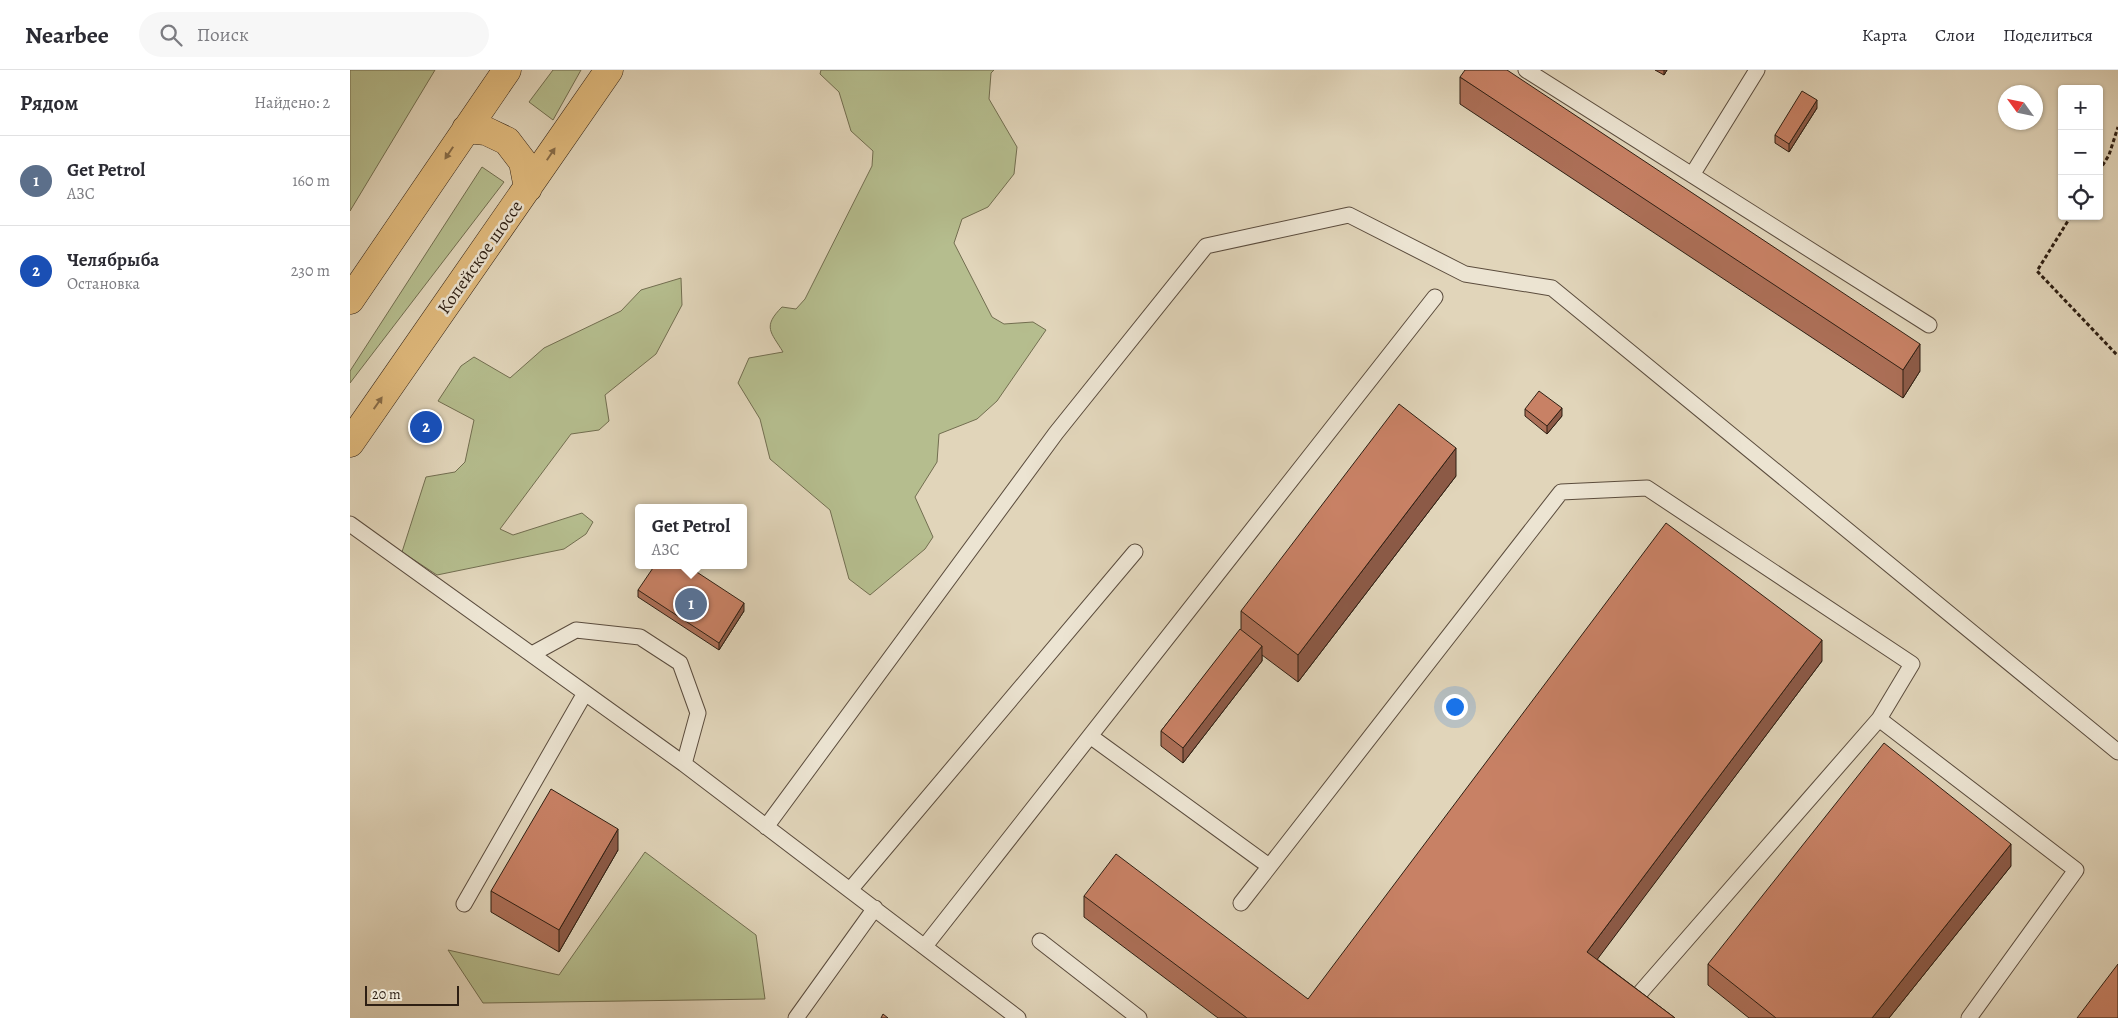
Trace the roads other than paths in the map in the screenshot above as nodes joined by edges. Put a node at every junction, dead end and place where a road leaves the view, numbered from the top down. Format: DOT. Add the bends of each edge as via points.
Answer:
graph roads {
  1 [pos="507,70"];
  2 [pos="608,70"];
  3 [pos="1526,70"];
  4 [pos="1758,70"];
  5 [pos="466,129"];
  6 [pos="1692,175"];
  7 [pos="528,188"];
  8 [pos="1435,297"];
  9 [pos="350,300"];
  10 [pos="1929,325"];
  11 [pos="350,443"];
  12 [pos="350,524"];
  13 [pos="1134,552"];
  14 [pos="532,654"];
  15 [pos="585,693"];
  16 [pos="1879,719"];
  17 [pos="1090,736"];
  18 [pos="2118,752"];
  19 [pos="684,764"];
  20 [pos="766,828"];
  21 [pos="1269,866"];
  22 [pos="850,890"];
  23 [pos="1240,902"];
  24 [pos="464,904"];
  25 [pos="875,908"];
  26 [pos="1040,941"];
  27 [pos="925,946"];
  28 [pos="1640,994"];
  29 [pos="796,1018"];
  30 [pos="1018,1018"];
  31 [pos="1139,1018"];
  32 [pos="1969,1018"];
  1 -- 5 [label="main road"];
  7 -- 2 [label="main road, Копейское шоссе, one-way"];
  3 -- 6 [label="lane"];
  4 -- 6 [label="lane"];
  5 -- 7 [label="main road" via="486,131 507,141 523,162"];
  5 -- 9 [label="main road, one-way"];
  6 -- 10 [label="lane"];
  11 -- 7 [label="main road, Копейское шоссе, one-way"];
  8 -- 17 [label="lane"];
  12 -- 14 [label="lane"];
  13 -- 22 [label="lane"];
  14 -- 15 [label="lane"];
  14 -- 19 [label="lane" via="576,630 640,637 680,663 698,713"];
  15 -- 19 [label="lane"];
  15 -- 24 [label="lane"];
  16 -- 21 [label="lane" via="1912,664 1648,488 1561,492"];
  16 -- 28 [label="lane"];
  16 -- 32 [label="lane" via="2076,870"];
  17 -- 21 [label="lane"];
  17 -- 27 [label="lane"];
  18 -- 20 [label="lane" via="1552,288 1465,274 1349,215 1206,246 1056,433"];
  19 -- 20 [label="lane"];
  20 -- 22 [label="lane"];
  21 -- 23 [label="lane"];
  22 -- 25 [label="lane"];
  25 -- 27 [label="lane"];
  25 -- 29 [label="lane"];
  26 -- 31 [label="lane"];
  27 -- 30 [label="lane"];
}
